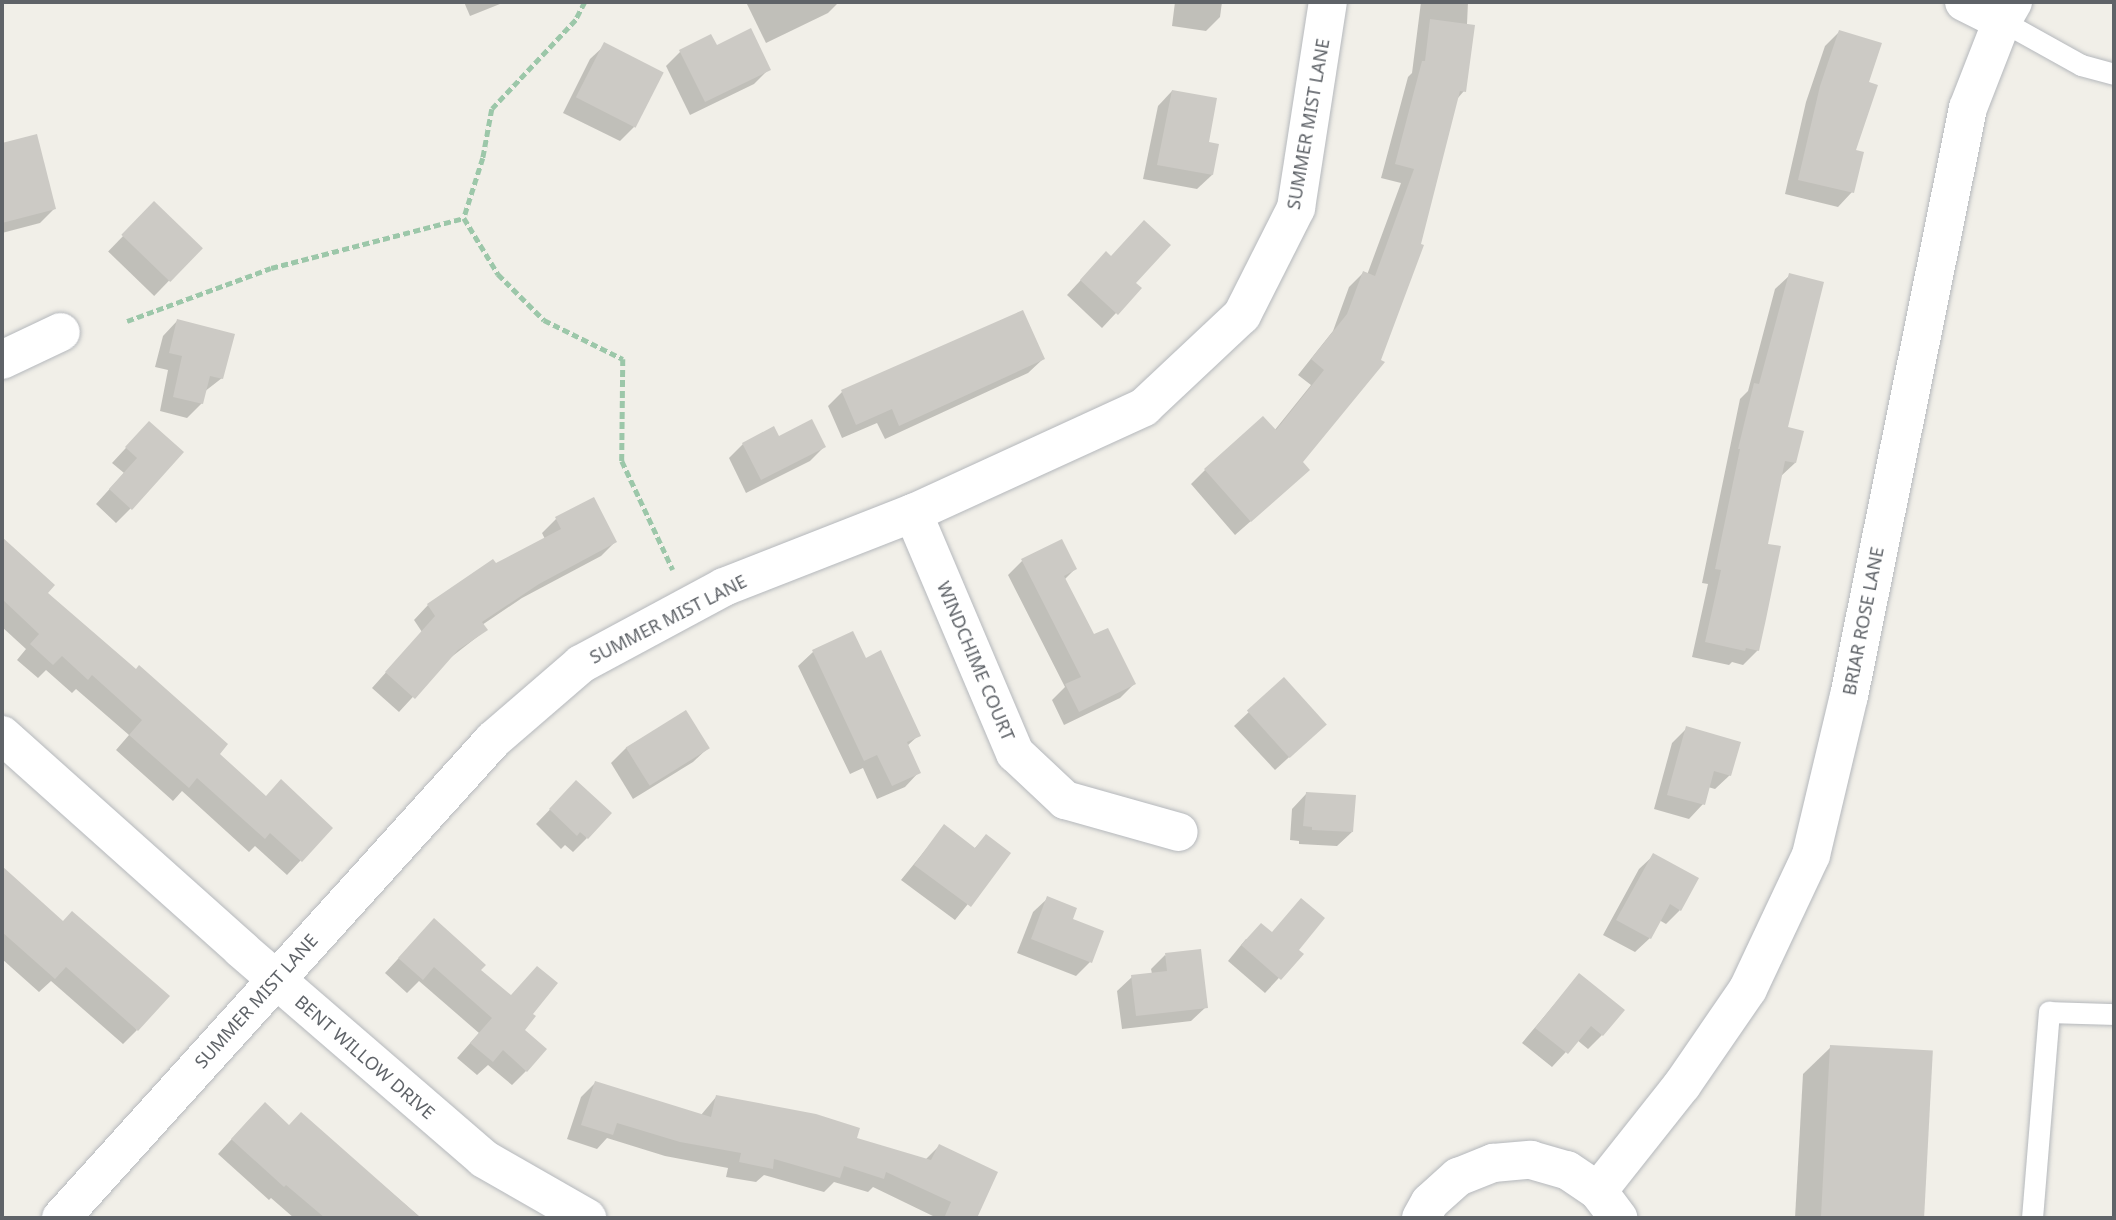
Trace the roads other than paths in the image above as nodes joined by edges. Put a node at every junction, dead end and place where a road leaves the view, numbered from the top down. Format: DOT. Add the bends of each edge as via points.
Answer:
graph roads {
  1 [pos="1328,2"];
  2 [pos="1964,2"];
  3 [pos="2007,11"];
  4 [pos="2114,74"];
  5 [pos="61,332"];
  6 [pos="2,360"];
  7 [pos="913,513"];
  8 [pos="2,735"];
  9 [pos="1179,832"];
  10 [pos="276,980"];
  11 [pos="2114,1014"];
  12 [pos="1608,1205"];
  13 [pos="61,1218"];
  14 [pos="587,1218"];
  15 [pos="1421,1218"];
  16 [pos="2032,1218"];
  1 -- 7 [label="street, SUMMER MIST LANE" via="1296,208 1242,315 1144,407"];
  2 -- 3 [label="street"];
  3 -- 4 [label="lane" via="2081,65"];
  3 -- 12 [label="street, BRIAR ROSE LANE" via="1968,108 1849,696 1811,855 1748,989"];
  5 -- 6 [label="street"];
  7 -- 9 [label="street, WINDCHIME COURT" via="1015,753 1065,800"];
  7 -- 10 [label="street, SUMMER MIST LANE" via="724,587 581,664 493,740"];
  8 -- 10 [label="street, BENT WILLOW DRIVE"];
  10 -- 13 [label="street, SUMMER MIST LANE"];
  10 -- 14 [label="street, BENT WILLOW DRIVE" via="484,1159"];
  11 -- 16 [label="lane" via="2049,1012"];
  12 -- 15 [label="street, BRIAR ROSE LANE" via="1567,1170 1531,1160 1493,1163 1458,1177 1430,1202"];
}
